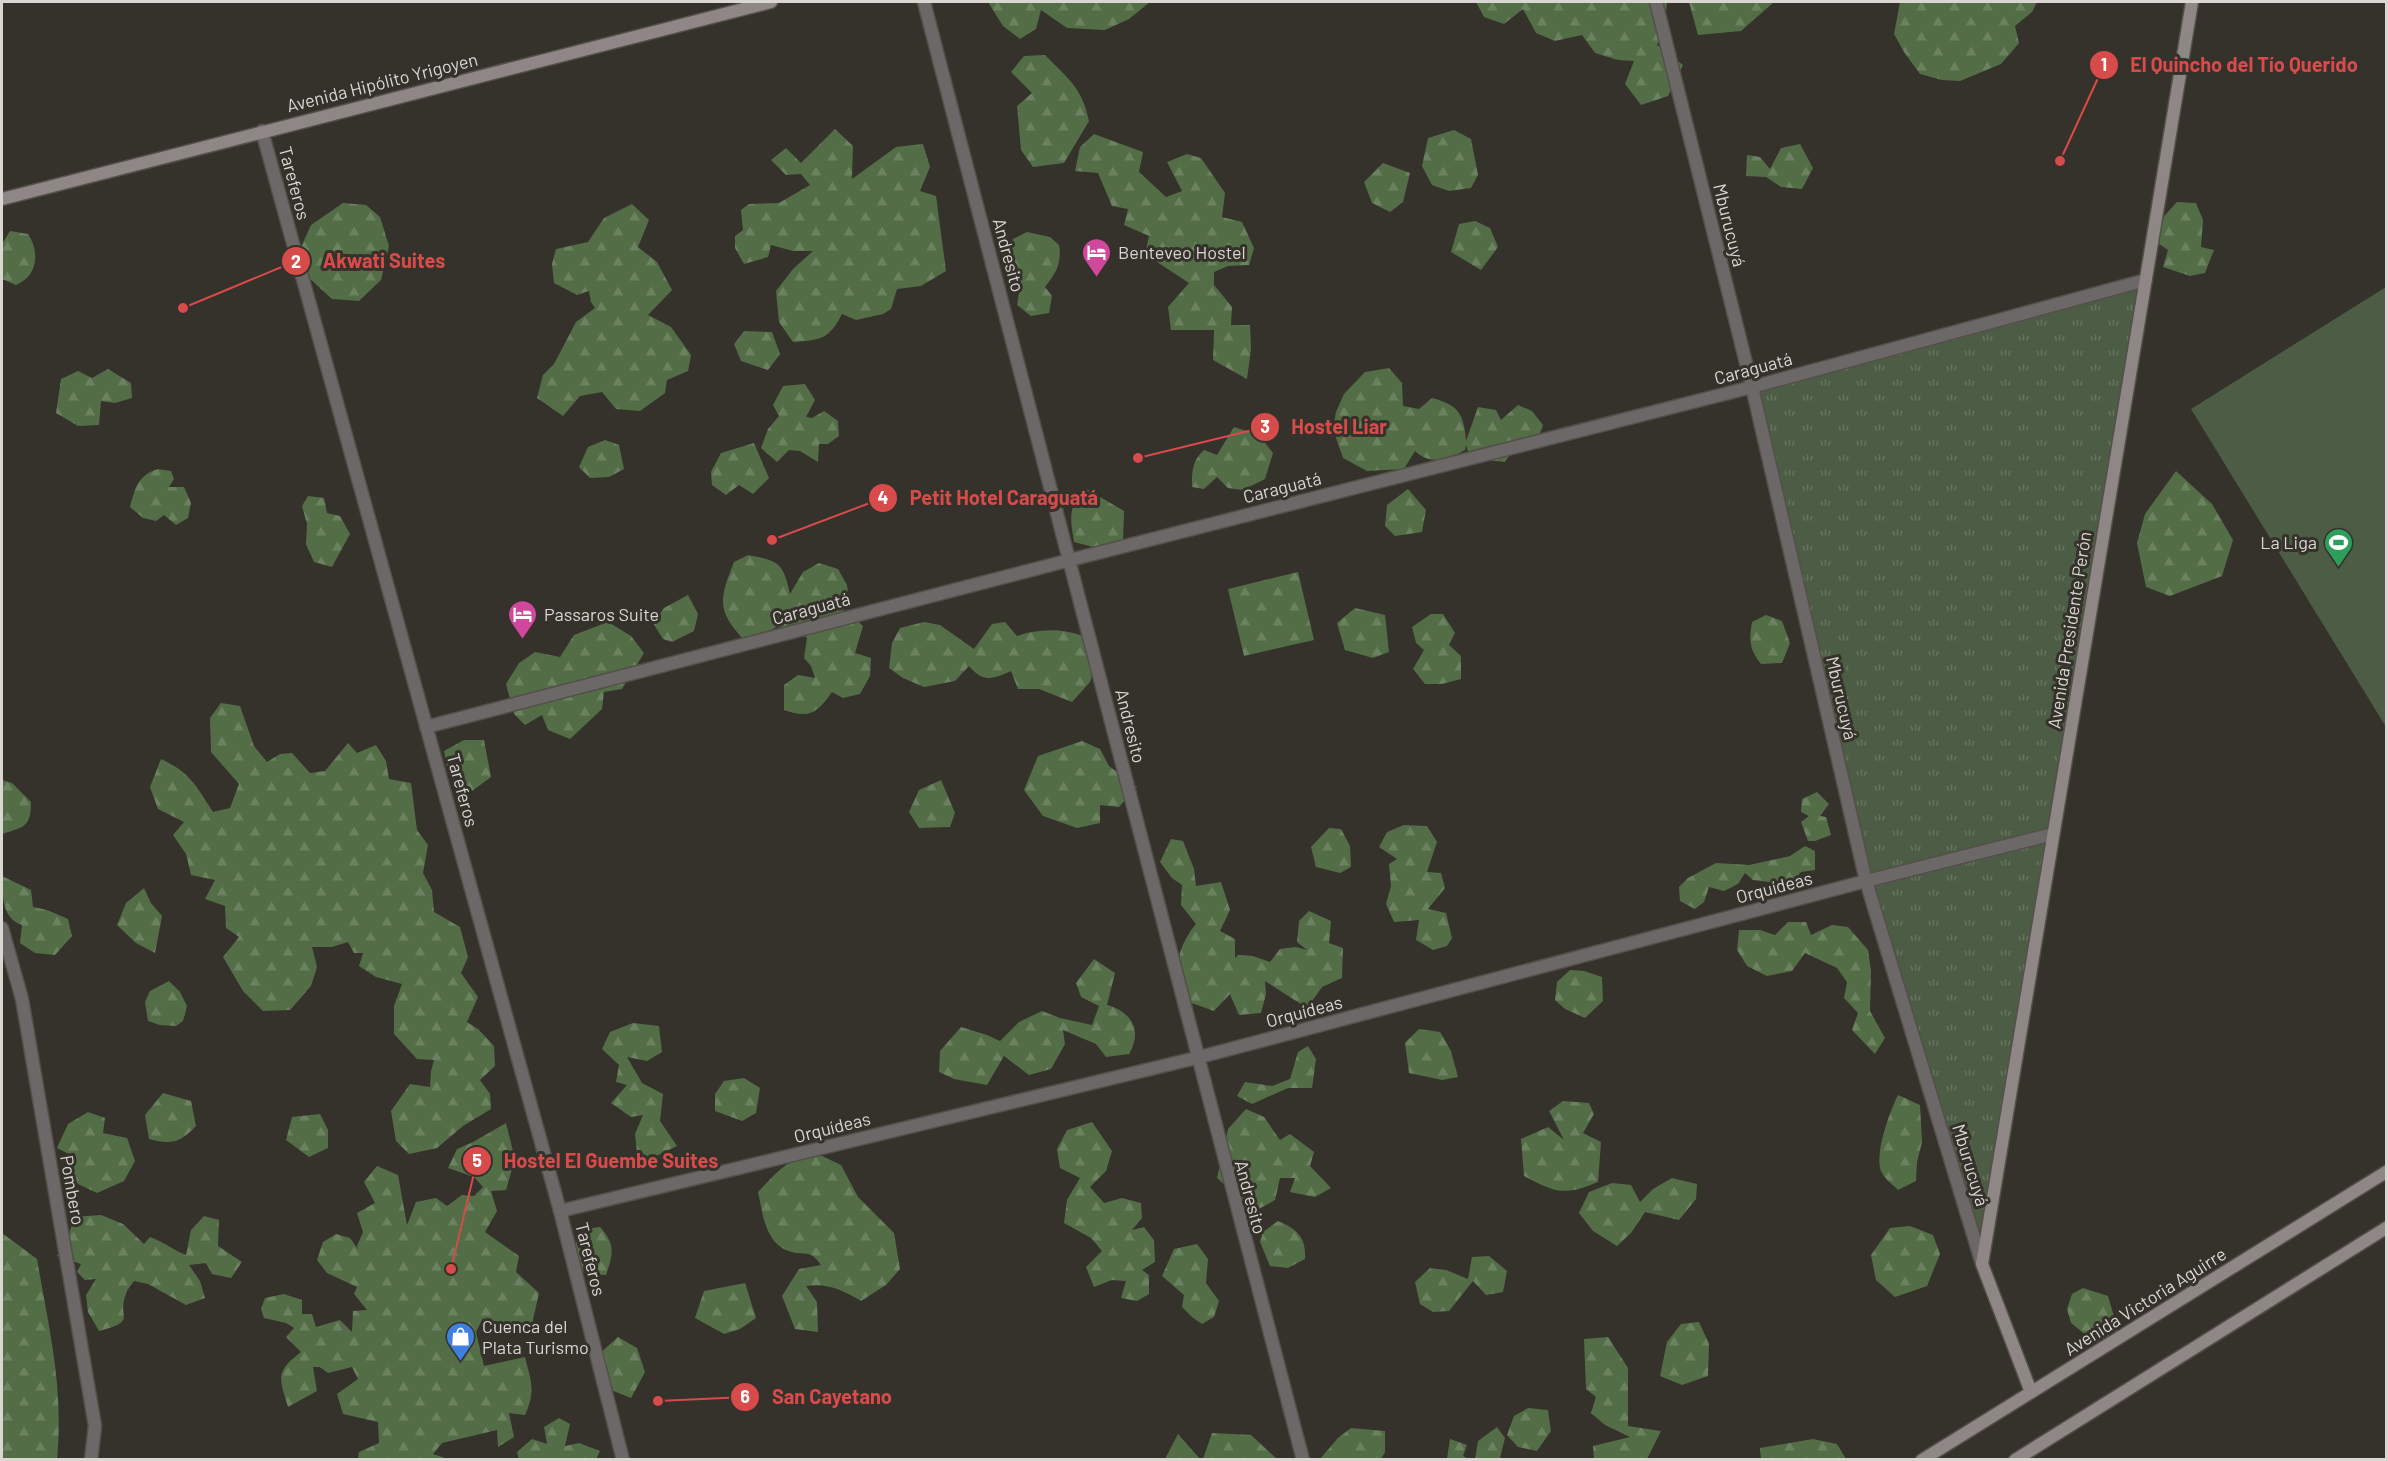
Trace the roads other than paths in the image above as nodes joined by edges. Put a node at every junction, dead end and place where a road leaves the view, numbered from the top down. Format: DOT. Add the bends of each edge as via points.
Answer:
graph roads {
  1 [pos="771,2"];
  2 [pos="924,2"];
  3 [pos="1656,2"];
  4 [pos="2192,2"];
  5 [pos="262,131"];
  6 [pos="2,199"];
  7 [pos="2146,280"];
  8 [pos="1752,387"];
  9 [pos="1070,560"];
  10 [pos="426,727"];
  11 [pos="2053,834"];
  12 [pos="1866,881"];
  13 [pos="2,928"];
  14 [pos="1196,1058"];
  15 [pos="2386,1172"];
  16 [pos="560,1211"];
  17 [pos="2386,1228"];
  18 [pos="1982,1264"];
  19 [pos="2031,1392"];
  20 [pos="91,1460"];
  21 [pos="623,1460"];
  22 [pos="1303,1460"];
  23 [pos="1922,1460"];
  24 [pos="2015,1460"];
  1 -- 5 [label="main road, Avenida Hipólito Yrigoyen"];
  2 -- 9 [label="street, Andresito"];
  3 -- 8 [label="street, Mburucuyá"];
  4 -- 7 [label="main road, Avenida Presidente Perón"];
  5 -- 6 [label="main road, Avenida Hipólito Yrigoyen"];
  5 -- 10 [label="street, Tareferos"];
  7 -- 8 [label="street, Caraguatá"];
  7 -- 11 [label="main road, Avenida Presidente Perón"];
  8 -- 9 [label="street, Caraguatá"];
  8 -- 12 [label="street, Mburucuyá"];
  9 -- 10 [label="street, Caraguatá"];
  9 -- 14 [label="street, Andresito"];
  10 -- 16 [label="street, Tareferos"];
  11 -- 12 [label="street, Orquídeas"];
  11 -- 18 [label="main road, Avenida Presidente Perón"];
  12 -- 14 [label="street, Orquídeas"];
  12 -- 18 [label="street, Mburucuyá"];
  13 -- 20 [label="street, Pombero" via="21,999 95,1426"];
  14 -- 16 [label="street, Orquídeas"];
  14 -- 22 [label="street, Andresito"];
  15 -- 19 [label="main road, Avenida Victoria Aguirre"];
  16 -- 21 [label="street, Tareferos"];
  17 -- 24 [label="main road"];
  18 -- 19 [label="main road, Mburucuyá"];
  19 -- 23 [label="main road, Avenida Victoria Aguirre"];
}
